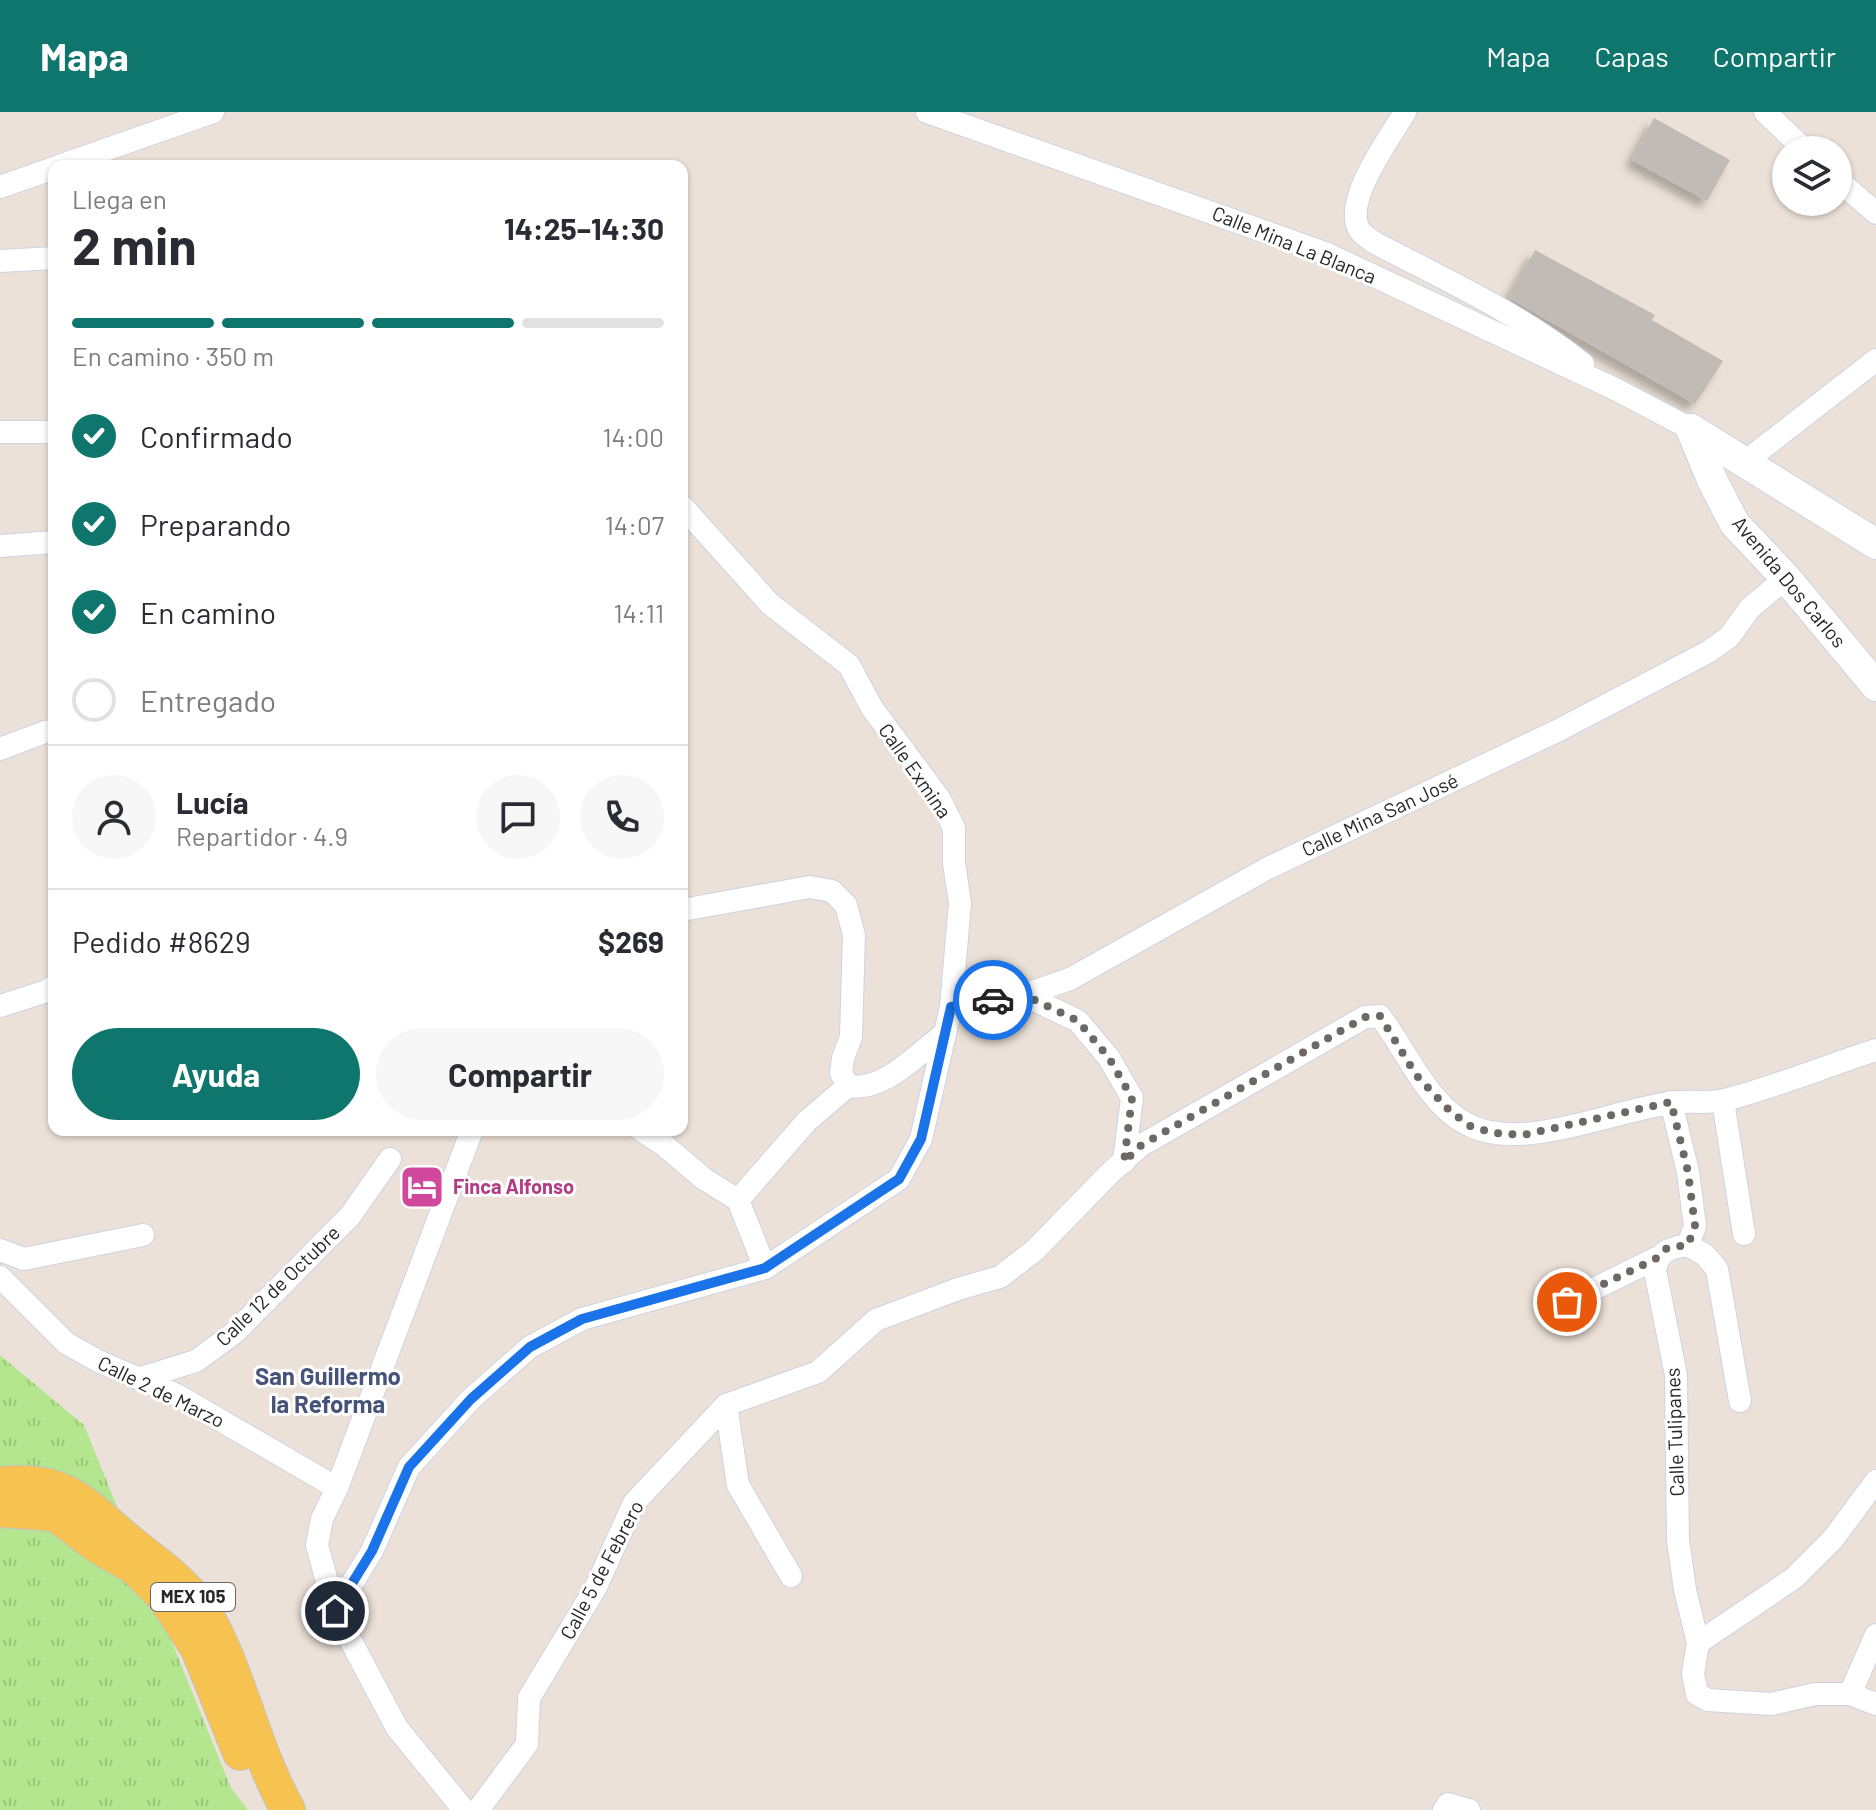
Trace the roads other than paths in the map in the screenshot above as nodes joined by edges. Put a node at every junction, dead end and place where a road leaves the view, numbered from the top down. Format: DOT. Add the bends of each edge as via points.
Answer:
graph roads {
  1 [pos="213,112"];
  2 [pos="927,112"];
  3 [pos="1405,112"];
  4 [pos="1765,112"];
  5 [pos="1790,136"];
  6 [pos="77,160"];
  7 [pos="48,170"];
  8 [pos="0,187"];
  9 [pos="1852,192"];
  10 [pos="1876,213"];
  11 [pos="48,258"];
  12 [pos="0,261"];
  13 [pos="1876,360"];
  14 [pos="1615,389"];
  15 [pos="1691,429"];
  16 [pos="0,432"];
  17 [pos="48,432"];
  18 [pos="1746,461"];
  19 [pos="688,513"];
  20 [pos="48,542"];
  21 [pos="1876,544"];
  22 [pos="0,546"];
  23 [pos="1786,578"];
  24 [pos="1876,686"];
  25 [pos="48,732"];
  26 [pos="0,749"];
  27 [pos="688,909"];
  28 [pos="48,990"];
  29 [pos="1024,995"];
  30 [pos="0,1006"];
  31 [pos="951,1007"];
  32 [pos="943,1035"];
  33 [pos="1876,1050"];
  34 [pos="848,1086"];
  35 [pos="1723,1101"];
  36 [pos="1671,1102"];
  37 [pos="470,1136"];
  38 [pos="650,1136"];
  39 [pos="390,1159"];
  40 [pos="1124,1162"];
  41 [pos="738,1200"];
  42 [pos="1744,1234"];
  43 [pos="143,1235"];
  44 [pos="1688,1245"];
  45 [pos="0,1250"];
  46 [pos="1657,1258"];
  47 [pos="765,1268"];
  48 [pos="0,1277"];
  49 [pos="1567,1302"];
  50 [pos="141,1378"];
  51 [pos="1740,1401"];
  52 [pos="726,1405"];
  53 [pos="1876,1481"];
  54 [pos="0,1484"];
  55 [pos="337,1488"];
  56 [pos="0,1510"];
  57 [pos="791,1576"];
  58 [pos="335,1611"];
  59 [pos="1876,1635"];
  60 [pos="1698,1643"];
  61 [pos="1850,1694"];
  62 [pos="1876,1704"];
  63 [pos="264,1810"];
  64 [pos="288,1810"];
  65 [pos="464,1810"];
  66 [pos="478,1810"];
  67 [pos="1444,1810"];
  68 [pos="1469,1810"];
  1 -- 6 [label="street"];
  2 -- 14 [label="street, Calle Mina La Blanca" via="1325,253"];
  3 -- 14 [label="street" via="1360,190 1355,214 1360,231 1495,305"];
  4 -- 5 [label="street"];
  7 -- 8 [label="street"];
  9 -- 10 [label="street"];
  11 -- 12 [label="street"];
  13 -- 18 [label="street"];
  14 -- 15 [label="street, Calle Mina La Blanca"];
  15 -- 18 [label="street"];
  15 -- 23 [label="street, Avenida Dos Carlos" via="1735,524"];
  16 -- 17 [label="street"];
  18 -- 21 [label="street"];
  19 -- 31 [label="street, Calle Exmina" via="770,604 849,665 872,708 939,798 954,828 960,903"];
  20 -- 22 [label="street"];
  23 -- 24 [label="street, Avenida Dos Carlos"];
  23 -- 29 [label="street, Calle Mina San José" via="1708,652 1557,731 1268,868 1070,979"];
  25 -- 26 [label="street"];
  27 -- 34 [label="street" via="810,887 832,891 846,905 854,935 851,1037 841,1073"];
  28 -- 30 [label="street"];
  29 -- 31 [label="street, Calle Mina San José"];
  29 -- 40 [label="street" via="1078,1021 1109,1058 1132,1098"];
  31 -- 32 [label="street, Calle Exmina"];
  32 -- 34 [label="street" via="883,1080 862,1088"];
  32 -- 47 [label="street, Calle Exmina" via="921,1139 899,1179"];
  33 -- 35 [label="street"];
  34 -- 41 [label="street" via="807,1121"];
  35 -- 36 [label="street"];
  35 -- 42 [label="street"];
  36 -- 40 [label="street" via="1523,1135 1493,1133 1470,1126 1450,1111 1416,1075 1380,1016 1365,1017 1140,1146"];
  36 -- 44 [label="street" via="1695,1226"];
  37 -- 55 [label="street"];
  38 -- 41 [label="street"];
  39 -- 50 [label="street, Calle 12 de Octubre" via="350,1216 234,1333 196,1361"];
  40 -- 52 [label="street, Calle 5 de Febrero" via="1035,1250 1000,1277 876,1320 818,1372"];
  41 -- 47 [label="street"];
  43 -- 45 [label="street" via="24,1259"];
  44 -- 46 [label="street" via="1667,1248"];
  44 -- 51 [label="street" via="1717,1269"];
  46 -- 49 [label="street"];
  46 -- 60 [label="street, Calle Tulipanes" via="1657,1283 1676,1375 1678,1540"];
  47 -- 58 [label="street, Calle Exmina" via="582,1319 530,1347 471,1399 409,1467 372,1551"];
  48 -- 50 [label="street, Calle 2 de Marzo" via="66,1343"];
  50 -- 55 [label="street, Calle 2 de Marzo"];
  52 -- 57 [label="street" via="738,1485"];
  52 -- 66 [label="street, Calle 5 de Febrero" via="634,1503 596,1587 529,1698 527,1744"];
  53 -- 60 [label="street" via="1833,1539 1794,1578"];
  54 -- 64 [label="main road, MEX 105" via="48,1483 87,1504 194,1598 212,1624"];
  55 -- 58 [label="street" via="317,1545"];
  56 -- 63 [label="main road, MEX 105" via="55,1514 135,1568 164,1597 198,1649"];
  58 -- 65 [label="street" via="397,1728"];
  59 -- 61 [label="street"];
  60 -- 61 [label="street, Calle Tulipanes" via="1693,1674 1697,1694 1708,1700 1771,1704 1815,1694"];
  61 -- 62 [label="street"];
  67 -- 68 [label="street" via="1448,1804"];
}
